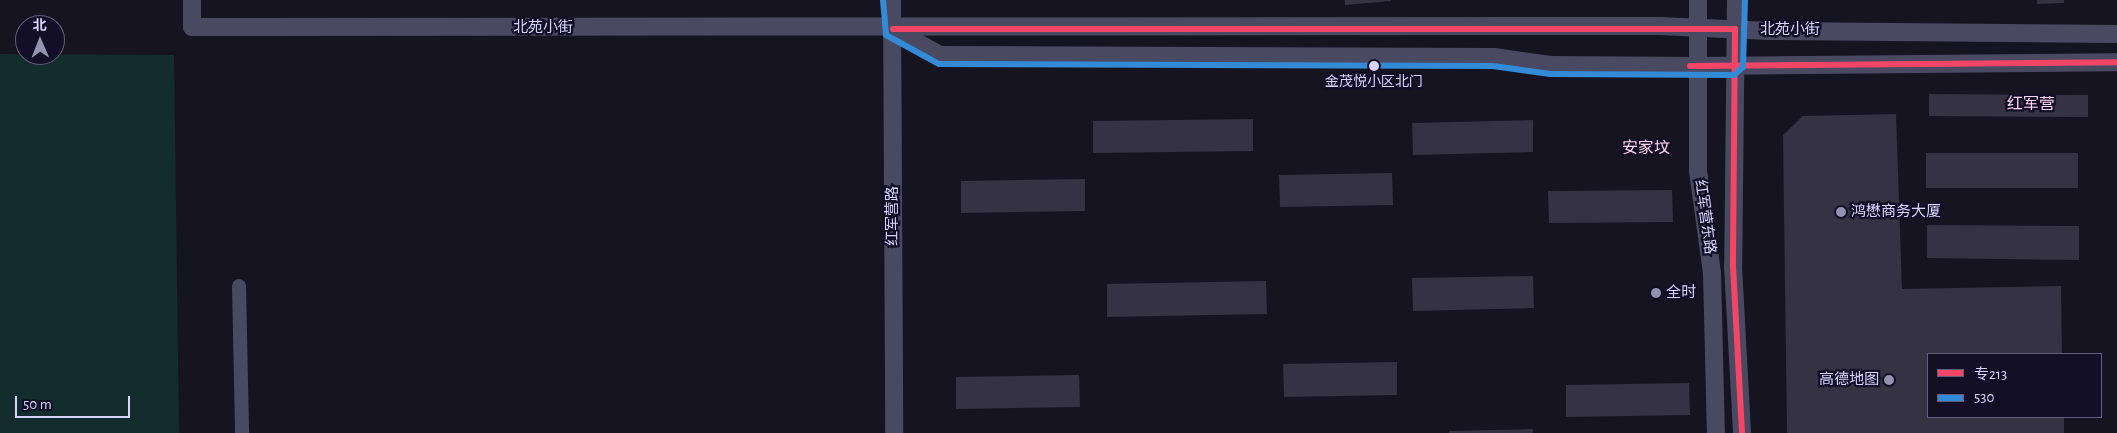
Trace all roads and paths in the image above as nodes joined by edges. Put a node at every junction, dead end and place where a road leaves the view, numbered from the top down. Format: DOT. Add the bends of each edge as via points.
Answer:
graph roads {
  1 [pos="192,0"];
  2 [pos="892,0"];
  3 [pos="1698,0"];
  4 [pos="1736,0"];
  5 [pos="1698,27"];
  6 [pos="893,29"];
  7 [pos="1735,29"];
  8 [pos="2117,34"];
  9 [pos="2117,62"];
  10 [pos="1697,66"];
  11 [pos="1734,66"];
  12 [pos="239,286"];
  13 [pos="242,433"];
  14 [pos="894,433"];
  15 [pos="1716,433"];
  16 [pos="1742,433"];
  1 -- 6 [label="street, 北苑小街" via="192,27"];
  2 -- 6 [label="street, 红军营路"];
  3 -- 5 [label="street, 红军营东路"];
  4 -- 7 [label="street, 红军营东路"];
  5 -- 6 [label="street, 北苑小街" via="946,26"];
  5 -- 7 [label="street, 北苑小街"];
  5 -- 10 [label="street, 红军营东路"];
  6 -- 10 [label="street, 北苑小街" via="940,55 1494,57 1550,65"];
  6 -- 14 [label="street, 红军营路"];
  7 -- 8 [label="street, 北苑小街"];
  7 -- 11 [label="street, 红军营东路"];
  9 -- 11 [label="street, 北苑小街"];
  10 -- 11 [label="street, 北苑小街"];
  10 -- 15 [label="street, 红军营东路" via="1698,171 1712,273"];
  11 -- 16 [label="street, 红军营东路" via="1733,266"];
  12 -- 13 [label="street"];
}
